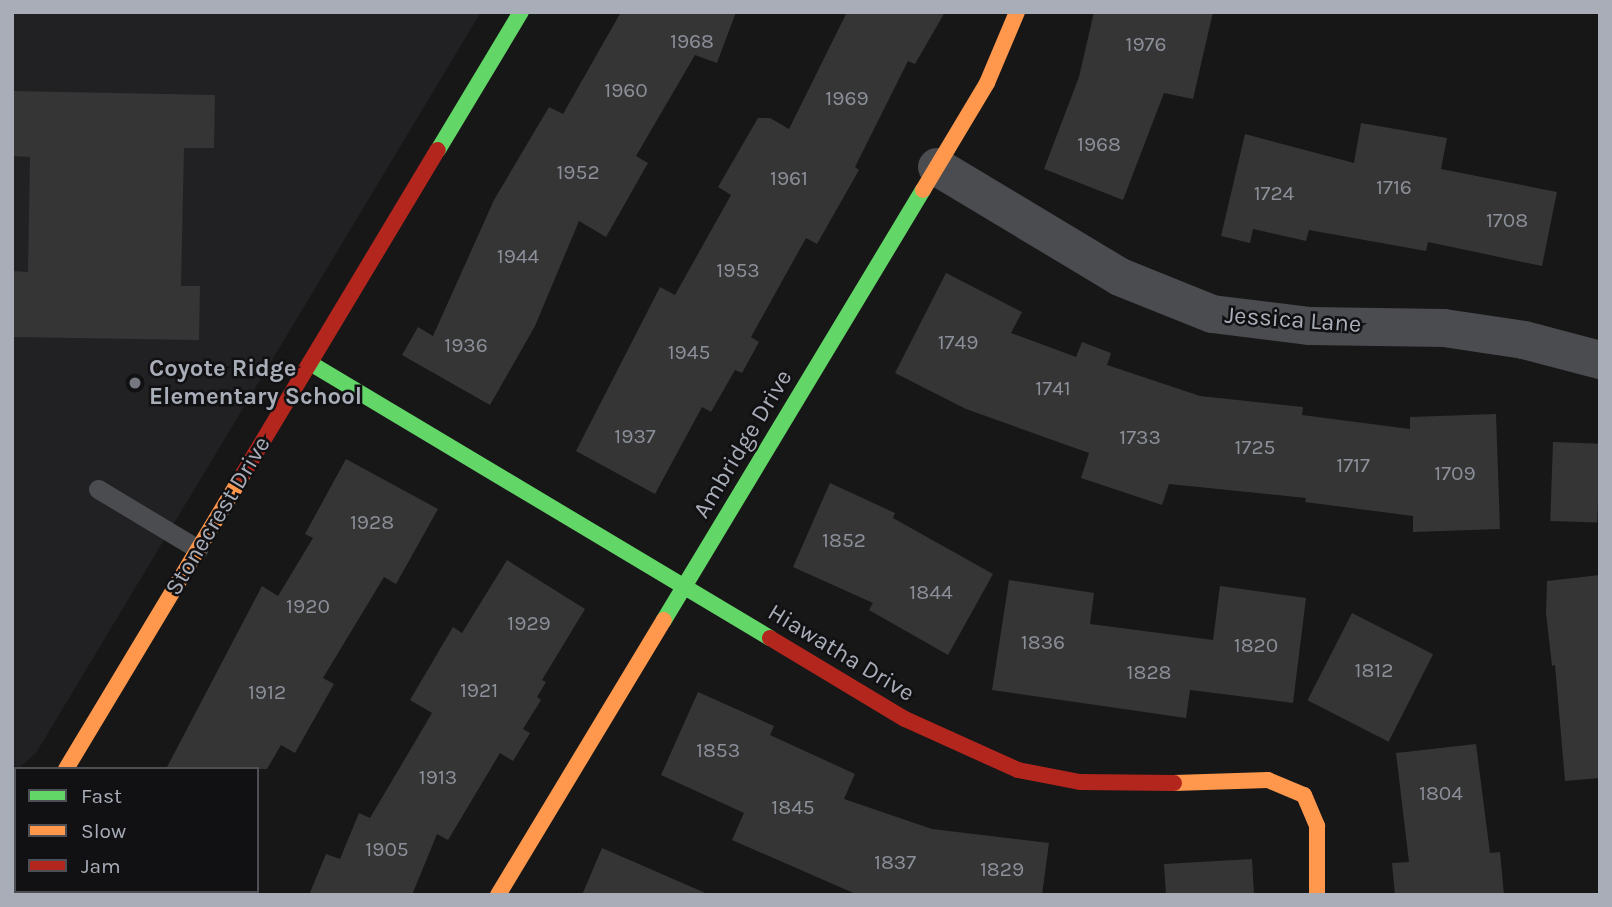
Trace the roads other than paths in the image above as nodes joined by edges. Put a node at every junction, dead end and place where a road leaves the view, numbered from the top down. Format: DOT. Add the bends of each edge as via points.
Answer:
graph roads {
  1 [pos="521,12"];
  2 [pos="1017,12"];
  3 [pos="937,167"];
  4 [pos="1600,360"];
  5 [pos="310,363"];
  6 [pos="98,489"];
  7 [pos="198,549"];
  8 [pos="685,585"];
  9 [pos="67,767"];
  10 [pos="498,895"];
  11 [pos="1317,895"];
  1 -- 5 [label="street, Stonecrest Drive"];
  2 -- 3 [label="street, Ambridge Drive" via="987,83"];
  3 -- 4 [label="street, Jessica Lane" via="1119,277 1212,314 1310,326 1444,328 1524,340"];
  3 -- 8 [label="street, Ambridge Drive"];
  5 -- 7 [label="street, Stonecrest Drive"];
  5 -- 8 [label="street, Hiawatha Drive"];
  6 -- 7 [label="lane"];
  7 -- 9 [label="street, Stonecrest Drive"];
  8 -- 10 [label="street, Ambridge Drive"];
  8 -- 11 [label="street, Hiawatha Drive" via="905,719 1018,770 1129,785 1268,780 1304,795 1317,826"];
}
